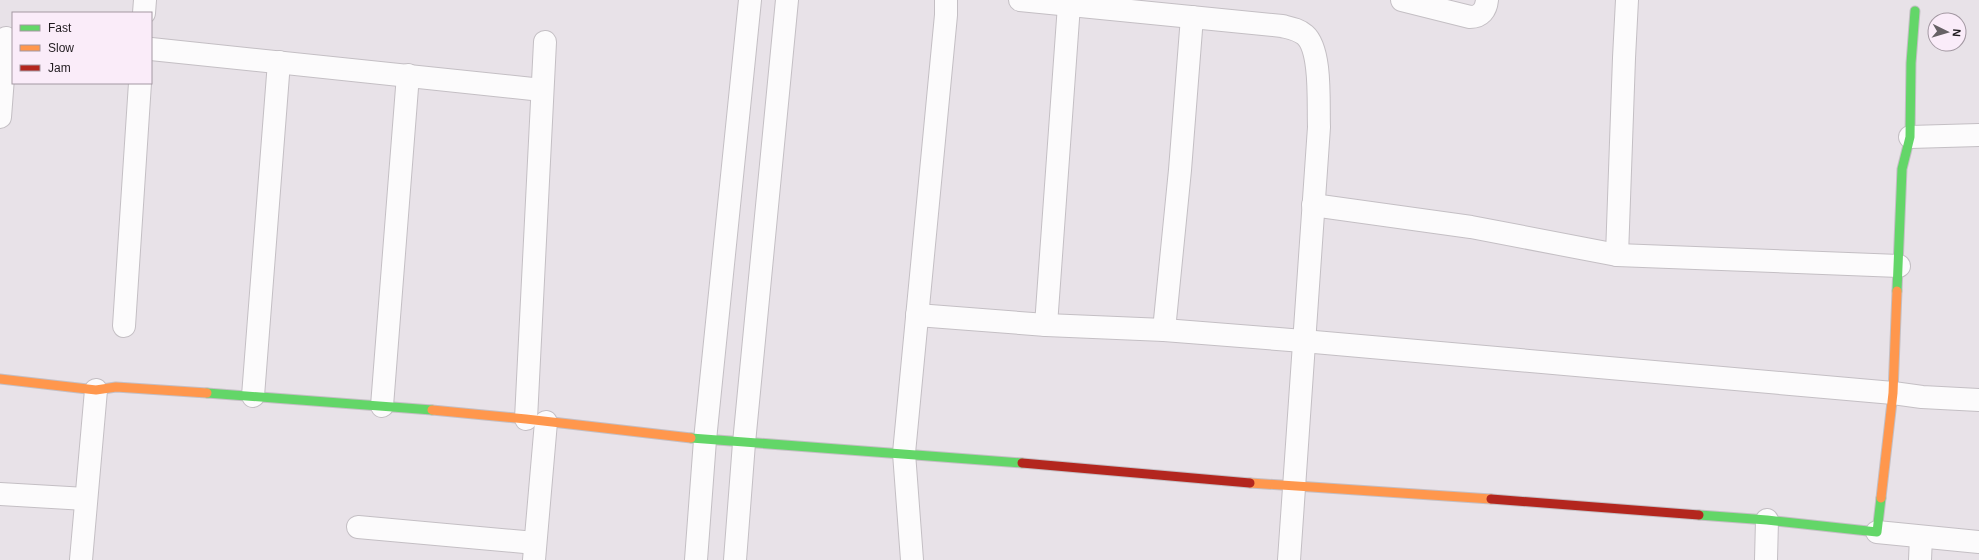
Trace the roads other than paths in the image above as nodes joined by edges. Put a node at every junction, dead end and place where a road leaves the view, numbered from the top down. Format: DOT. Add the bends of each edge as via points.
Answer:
graph roads {
  1 [pos="145,0"];
  2 [pos="750,0"];
  3 [pos="787,0"];
  4 [pos="946,0"];
  5 [pos="1020,0"];
  6 [pos="1402,0"];
  7 [pos="1487,0"];
  8 [pos="1628,0"];
  9 [pos="1069,5"];
  10 [pos="1915,11"];
  11 [pos="144,12"];
  12 [pos="1192,17"];
  13 [pos="6,38"];
  14 [pos="545,42"];
  15 [pos="152,49"];
  16 [pos="279,62"];
  17 [pos="408,75"];
  18 [pos="140,84"];
  19 [pos="542,90"];
  20 [pos="0,117"];
  21 [pos="1979,135"];
  22 [pos="1910,137"];
  23 [pos="1313,205"];
  24 [pos="1617,255"];
  25 [pos="1899,266"];
  26 [pos="917,315"];
  27 [pos="1046,325"];
  28 [pos="124,326"];
  29 [pos="1164,330"];
  30 [pos="1303,341"];
  31 [pos="0,379"];
  32 [pos="96,390"];
  33 [pos="1893,393"];
  34 [pos="252,396"];
  35 [pos="1979,400"];
  36 [pos="382,406"];
  37 [pos="536,421"];
  38 [pos="705,440"];
  39 [pos="744,442"];
  40 [pos="904,454"];
  41 [pos="1295,487"];
  42 [pos="0,494"];
  43 [pos="86,499"];
  44 [pos="1767,520"];
  45 [pos="358,527"];
  46 [pos="1877,532"];
  47 [pos="1921,538"];
  48 [pos="1979,542"];
  49 [pos="535,552"];
  50 [pos="80,560"];
  51 [pos="696,560"];
  52 [pos="736,560"];
  53 [pos="912,560"];
  54 [pos="1289,560"];
  55 [pos="1766,560"];
  56 [pos="1920,560"];
  1 -- 11 [label="street"];
  2 -- 38 [label="street"];
  3 -- 39 [label="street"];
  4 -- 26 [label="street"];
  5 -- 9 [label="street"];
  6 -- 7 [label="street" via="1470,18 1480,16"];
  8 -- 24 [label="street"];
  9 -- 12 [label="street"];
  9 -- 27 [label="street"];
  10 -- 22 [label="street"];
  12 -- 23 [label="street" via="1294,29 1304,34 1312,43 1316,55 1319,127"];
  12 -- 29 [label="street"];
  13 -- 20 [label="street"];
  14 -- 19 [label="street"];
  15 -- 16 [label="street"];
  16 -- 17 [label="street"];
  16 -- 34 [label="street"];
  17 -- 19 [label="street"];
  17 -- 36 [label="street"];
  18 -- 28 [label="street"];
  19 -- 37 [label="street"];
  21 -- 22 [label="street"];
  22 -- 25 [label="street" via="1902,169"];
  23 -- 24 [label="street" via="1471,228"];
  23 -- 30 [label="street"];
  24 -- 25 [label="street"];
  25 -- 33 [label="street"];
  26 -- 27 [label="street"];
  26 -- 40 [label="street"];
  27 -- 29 [label="street"];
  29 -- 30 [label="street"];
  30 -- 33 [label="street"];
  30 -- 41 [label="street"];
  31 -- 32 [label="street"];
  32 -- 34 [label="street" via="116,386"];
  32 -- 43 [label="street"];
  33 -- 35 [label="street"];
  33 -- 46 [label="street"];
  34 -- 36 [label="street"];
  36 -- 37 [label="street"];
  37 -- 38 [label="street"];
  37 -- 49 [label="street"];
  38 -- 39 [label="street"];
  38 -- 51 [label="street"];
  39 -- 40 [label="street"];
  39 -- 52 [label="street"];
  40 -- 41 [label="street"];
  40 -- 53 [label="street"];
  41 -- 44 [label="street"];
  41 -- 54 [label="street"];
  42 -- 43 [label="street"];
  43 -- 50 [label="street"];
  44 -- 46 [label="street"];
  44 -- 55 [label="street"];
  45 -- 49 [label="street"];
  46 -- 47 [label="street"];
  47 -- 48 [label="street"];
  47 -- 56 [label="street"];
}
